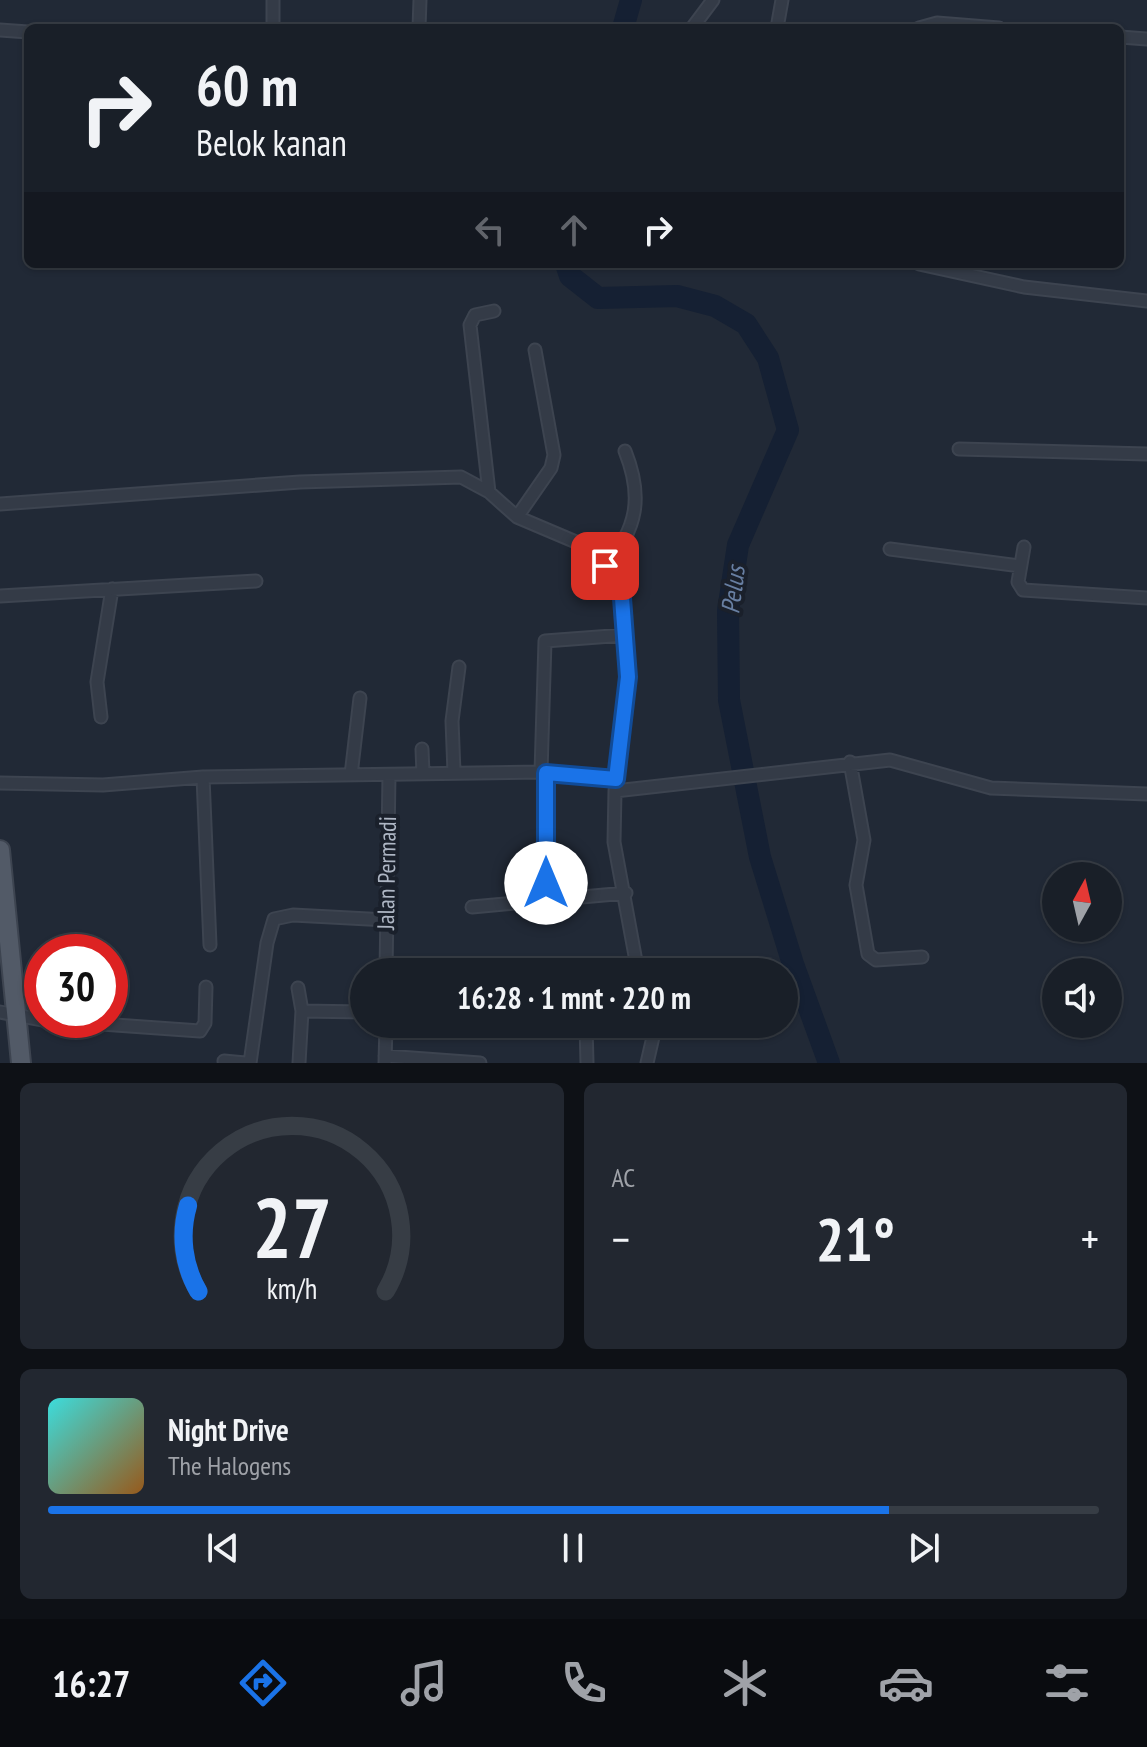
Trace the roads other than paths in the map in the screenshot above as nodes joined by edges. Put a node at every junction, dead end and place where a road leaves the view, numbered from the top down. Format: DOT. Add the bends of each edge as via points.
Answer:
graph roads {
  1 [pos="273,0"];
  2 [pos="420,0"];
  3 [pos="713,0"];
  4 [pos="782,0"];
  5 [pos="273,24"];
  6 [pos="419,24"];
  7 [pos="695,24"];
  8 [pos="778,24"];
  9 [pos="0,30"];
  10 [pos="24,32"];
  11 [pos="1124,37"];
  12 [pos="1147,39"];
  13 [pos="937,268"];
  14 [pos="1147,301"];
  15 [pos="494,311"];
  16 [pos="535,350"];
  17 [pos="959,449"];
  18 [pos="625,451"];
  19 [pos="1147,454"];
  20 [pos="489,492"];
  21 [pos="0,504"];
  22 [pos="517,517"];
  23 [pos="1024,547"];
  24 [pos="890,549"];
  25 [pos="605,566"];
  26 [pos="1020,566"];
  27 [pos="256,581"];
  28 [pos="112,589"];
  29 [pos="0,596"];
  30 [pos="1147,598"];
  31 [pos="625,635"];
  32 [pos="459,667"];
  33 [pos="360,698"];
  34 [pos="101,717"];
  35 [pos="422,749"];
  36 [pos="850,762"];
  37 [pos="454,772"];
  38 [pos="543,772"];
  39 [pos="423,774"];
  40 [pos="351,775"];
  41 [pos="389,775"];
  42 [pos="203,777"];
  43 [pos="0,783"];
  44 [pos="615,785"];
  45 [pos="1147,794"];
  46 [pos="0,850"];
  47 [pos="546,883"];
  48 [pos="626,893"];
  49 [pos="472,907"];
  50 [pos="387,920"];
  51 [pos="210,945"];
  52 [pos="922,957"];
  53 [pos="386,958"];
  54 [pos="636,958"];
  55 [pos="206,987"];
  56 [pos="298,988"];
  57 [pos="302,1011"];
  58 [pos="350,1012"];
  59 [pos="9,1015"];
  60 [pos="128,1026"];
  61 [pos="386,1038"];
  62 [pos="586,1038"];
  63 [pos="653,1038"];
  64 [pos="385,1059"];
  65 [pos="224,1061"];
  66 [pos="21,1063"];
  67 [pos="248,1063"];
  68 [pos="299,1063"];
  69 [pos="480,1063"];
  70 [pos="587,1063"];
  71 [pos="647,1063"];
  1 -- 5 [label="street"];
  2 -- 6 [label="street"];
  3 -- 7 [label="street"];
  4 -- 8 [label="street"];
  9 -- 10 [label="street"];
  11 -- 12 [label="street"];
  13 -- 14 [label="street" via="1024,287"];
  15 -- 20 [label="street" via="475,315 470,325"];
  16 -- 22 [label="street" via="554,455 551,468"];
  17 -- 19 [label="street"];
  18 -- 25 [label="street" via="638,495 623,541"];
  20 -- 21 [label="street" via="461,477 441,477"];
  20 -- 22 [label="street"];
  22 -- 25 [label="street" via="583,545"];
  23 -- 26 [label="street"];
  24 -- 26 [label="street"];
  25 -- 31 [label="street" via="621,585"];
  26 -- 30 [label="street" via="1023,590"];
  27 -- 28 [label="street"];
  28 -- 29 [label="street"];
  28 -- 34 [label="street" via="97,682"];
  31 -- 38 [label="street" via="545,641"];
  31 -- 44 [label="street" via="628,677"];
  32 -- 37 [label="street" via="452,721"];
  33 -- 40 [label="street"];
  35 -- 39 [label="street"];
  36 -- 44 [label="street"];
  36 -- 45 [label="street" via="911,763 991,788"];
  36 -- 52 [label="street" via="864,840 856,885 868,954 876,960"];
  37 -- 38 [label="street"];
  37 -- 39 [label="street"];
  38 -- 44 [label="street"];
  38 -- 47 [label="street"];
  39 -- 41 [label="street"];
  40 -- 41 [label="street"];
  40 -- 42 [label="street"];
  41 -- 50 [label="street, Jalan Permadi"];
  42 -- 43 [label="street" via="103,785"];
  42 -- 51 [label="street"];
  44 -- 48 [label="street" via="614,842"];
  46 -- 59 [label="main road"];
  48 -- 49 [label="street"];
  48 -- 54 [label="street"];
  50 -- 53 [label="street, Jalan Permadi"];
  50 -- 67 [label="street" via="293,915 274,919"];
  55 -- 60 [label="street" via="200,1031"];
  56 -- 57 [label="street"];
  57 -- 58 [label="street"];
  57 -- 68 [label="street"];
  59 -- 66 [label="main road"];
  61 -- 64 [label="street"];
  62 -- 70 [label="street"];
  63 -- 71 [label="street"];
  64 -- 69 [label="street"];
  65 -- 67 [label="street"];
}
